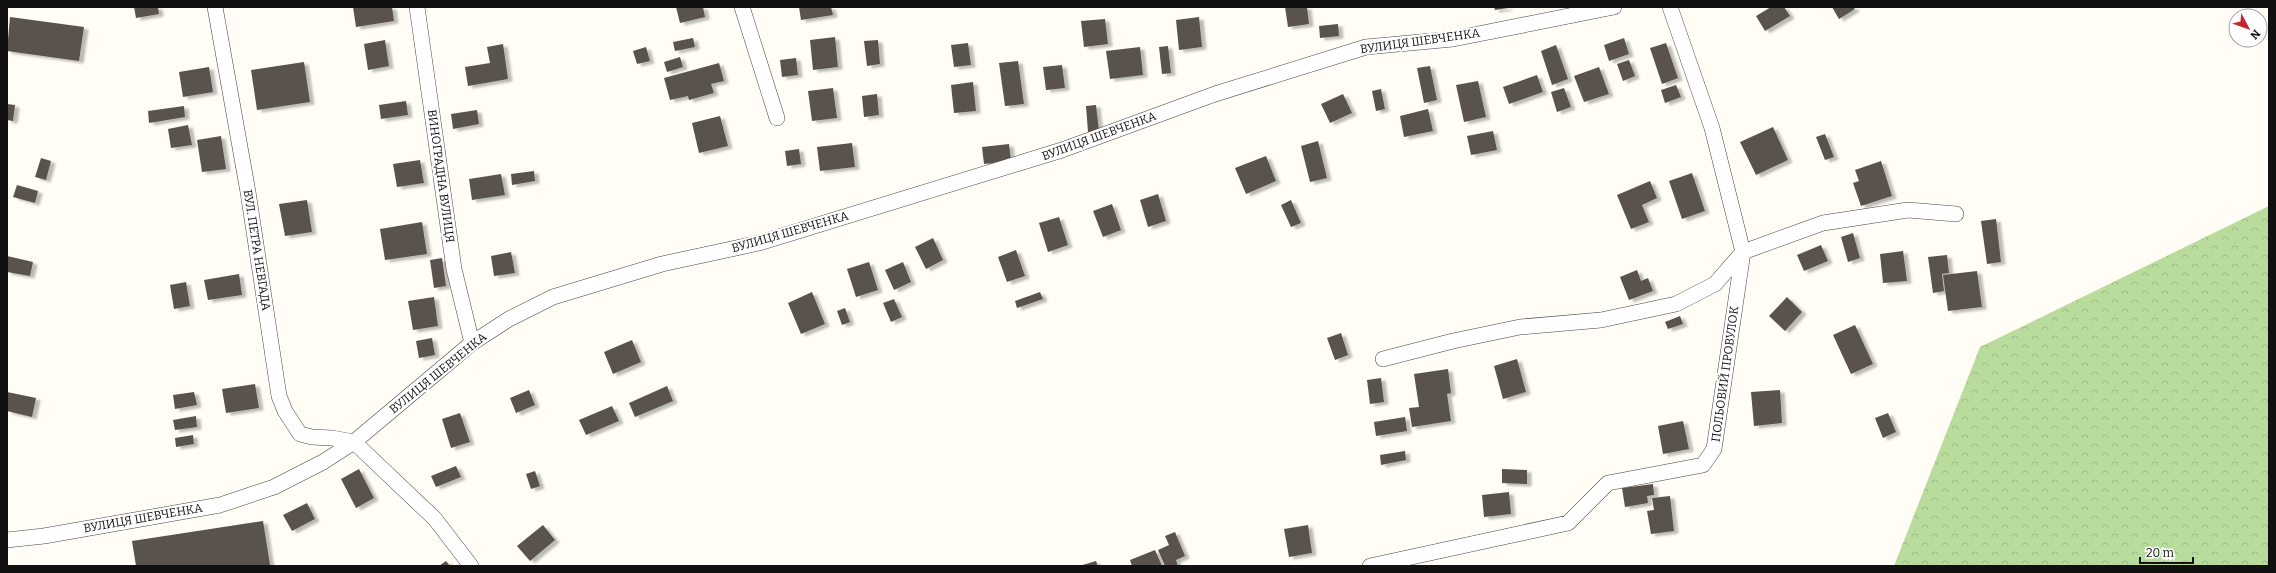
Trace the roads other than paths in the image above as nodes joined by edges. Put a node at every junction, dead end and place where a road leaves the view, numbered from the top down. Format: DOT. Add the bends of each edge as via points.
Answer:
graph roads {
  1 [pos="215,7"];
  2 [pos="417,7"];
  3 [pos="742,7"];
  4 [pos="1614,7"];
  5 [pos="1670,7"];
  6 [pos="777,118"];
  7 [pos="1956,214"];
  8 [pos="1743,252"];
  9 [pos="472,344"];
  10 [pos="1383,359"];
  11 [pos="354,442"];
  12 [pos="7,540"];
  13 [pos="471,566"];
  14 [pos="1370,566"];
  1 -- 11 [label="street, ВУЛ. ПЕТРА НЕВГАДА" via="248,192 279,396 285,411 300,434 312,438"];
  2 -- 9 [label="street, ВИНОГРАДНА ВУЛИЦЯ" via="454,270"];
  3 -- 6 [label="street"];
  4 -- 9 [label="street, ВУЛИЦЯ ШЕВЧЕНКА" via="1453,39 1366,47 1215,94 1062,150 759,243 662,264 553,297 509,319"];
  5 -- 8 [label="street, ПОЛЬОВИЙ ПРОВУЛОК" via="1712,128"];
  7 -- 8 [label="street" via="1908,210 1823,223"];
  8 -- 10 [label="street" via="1714,284 1676,304 1601,320 1520,327"];
  8 -- 14 [label="street, ПОЛЬОВИЙ ПРОВУЛОК" via="1714,449 1704,465 1608,483 1568,524"];
  9 -- 11 [label="street, ВУЛИЦЯ ШЕВЧЕНКА"];
  11 -- 12 [label="street, ВУЛИЦЯ ШЕВЧЕНКА" via="323,462 274,487 220,505 44,536"];
  11 -- 13 [label="street" via="435,519"];
}
